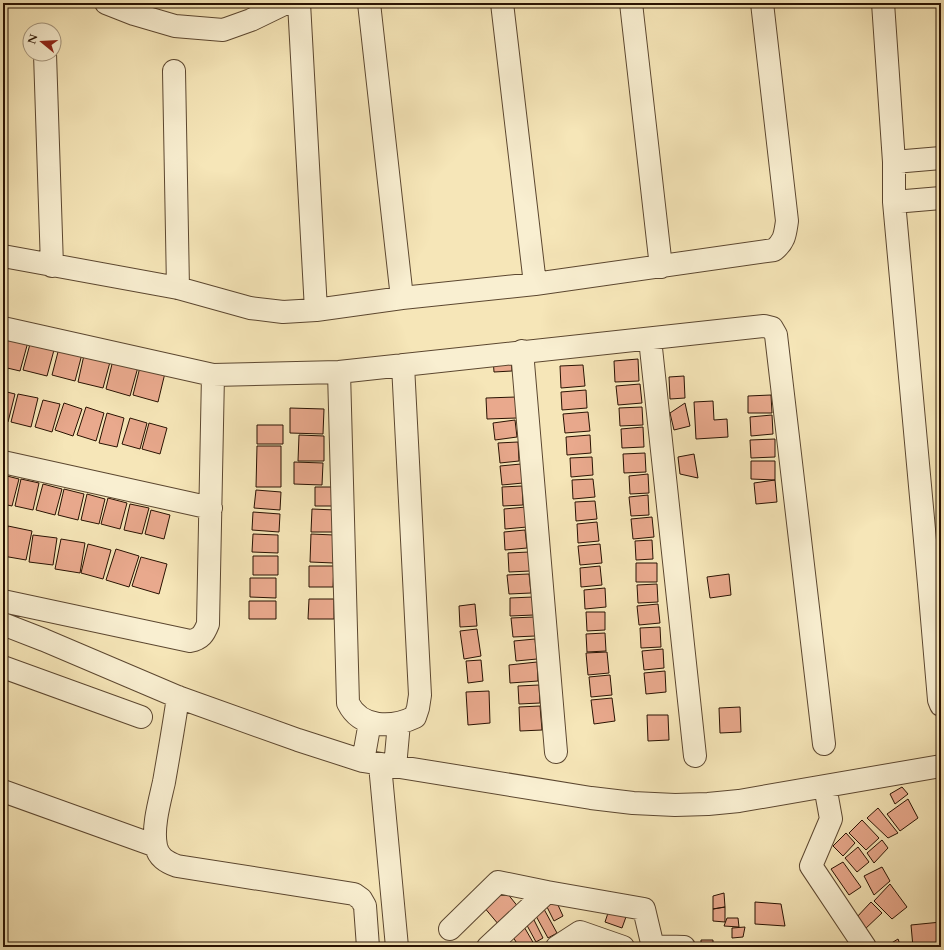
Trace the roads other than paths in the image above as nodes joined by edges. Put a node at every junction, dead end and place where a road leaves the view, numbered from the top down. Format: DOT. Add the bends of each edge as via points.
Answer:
graph roads {
  1 [pos="106,3"];
  2 [pos="286,3"];
  3 [pos="299,3"];
  4 [pos="369,3"];
  5 [pos="502,3"];
  6 [pos="632,3"];
  7 [pos="762,3"];
  8 [pos="883,3"];
  9 [pos="46,62"];
  10 [pos="174,71"];
  11 [pos="941,158"];
  12 [pos="894,162"];
  13 [pos="941,198"];
  14 [pos="894,202"];
  15 [pos="3,256"];
  16 [pos="52,266"];
  17 [pos="661,267"];
  18 [pos="535,284"];
  19 [pos="178,288"];
  20 [pos="402,298"];
  21 [pos="316,310"];
  22 [pos="3,328"];
  23 [pos="650,339"];
  24 [pos="522,352"];
  25 [pos="403,365"];
  26 [pos="339,372"];
  27 [pos="213,375"];
  28 [pos="3,462"];
  29 [pos="211,508"];
  30 [pos="935,583"];
  31 [pos="3,601"];
  32 [pos="3,624"];
  33 [pos="3,667"];
  34 [pos="178,696"];
  35 [pos="941,705"];
  36 [pos="141,716"];
  37 [pos="370,722"];
  38 [pos="399,722"];
  39 [pos="824,744"];
  40 [pos="556,752"];
  41 [pos="695,756"];
  42 [pos="380,764"];
  43 [pos="941,766"];
  44 [pos="825,786"];
  45 [pos="3,790"];
  46 [pos="156,846"];
  47 [pos="547,892"];
  48 [pos="450,928"];
  49 [pos="653,946"];
  50 [pos="368,947"];
  51 [pos="398,947"];
  52 [pos="488,947"];
  53 [pos="557,947"];
  54 [pos="622,947"];
  55 [pos="684,947"];
  56 [pos="865,947"];
  1 -- 2 [label="street" via="174,26 223,30"];
  3 -- 21 [label="street"];
  4 -- 20 [label="street"];
  5 -- 18 [label="street"];
  6 -- 17 [label="street"];
  7 -- 17 [label="street" via="787,221 782,244 774,250"];
  8 -- 12 [label="street"];
  9 -- 16 [label="street"];
  10 -- 19 [label="street"];
  11 -- 12 [label="street"];
  12 -- 14 [label="street"];
  13 -- 14 [label="street"];
  14 -- 30 [label="street"];
  15 -- 16 [label="street"];
  16 -- 19 [label="street"];
  17 -- 18 [label="street"];
  18 -- 20 [label="street"];
  19 -- 21 [label="street" via="250,308 283,312"];
  20 -- 21 [label="street"];
  22 -- 27 [label="street"];
  23 -- 24 [label="street"];
  23 -- 39 [label="street" via="764,326 772,328 776,335"];
  23 -- 41 [label="street"];
  24 -- 25 [label="street"];
  24 -- 40 [label="street"];
  25 -- 26 [label="street"];
  25 -- 38 [label="street" via="420,695 415,717"];
  26 -- 27 [label="street"];
  26 -- 37 [label="street" via="348,703 352,711"];
  27 -- 29 [label="street"];
  28 -- 29 [label="street"];
  29 -- 31 [label="street" via="208,624 204,634 198,639 190,641"];
  30 -- 35 [label="street"];
  32 -- 34 [label="street"];
  33 -- 36 [label="street"];
  34 -- 42 [label="street" via="298,740"];
  34 -- 46 [label="street" via="154,833"];
  37 -- 38 [label="street"];
  37 -- 42 [label="street"];
  38 -- 42 [label="street"];
  42 -- 44 [label="street" via="592,798 668,805 739,801"];
  42 -- 51 [label="street"];
  43 -- 44 [label="street"];
  44 -- 56 [label="street" via="831,819 811,866"];
  45 -- 46 [label="street"];
  46 -- 50 [label="street" via="159,855 177,866 354,894 365,906"];
  47 -- 48 [label="street" via="498,882"];
  47 -- 49 [label="street" via="644,909"];
  47 -- 52 [label="street"];
  49 -- 55 [label="street"];
  53 -- 54 [label="street" via="580,932"];
}
